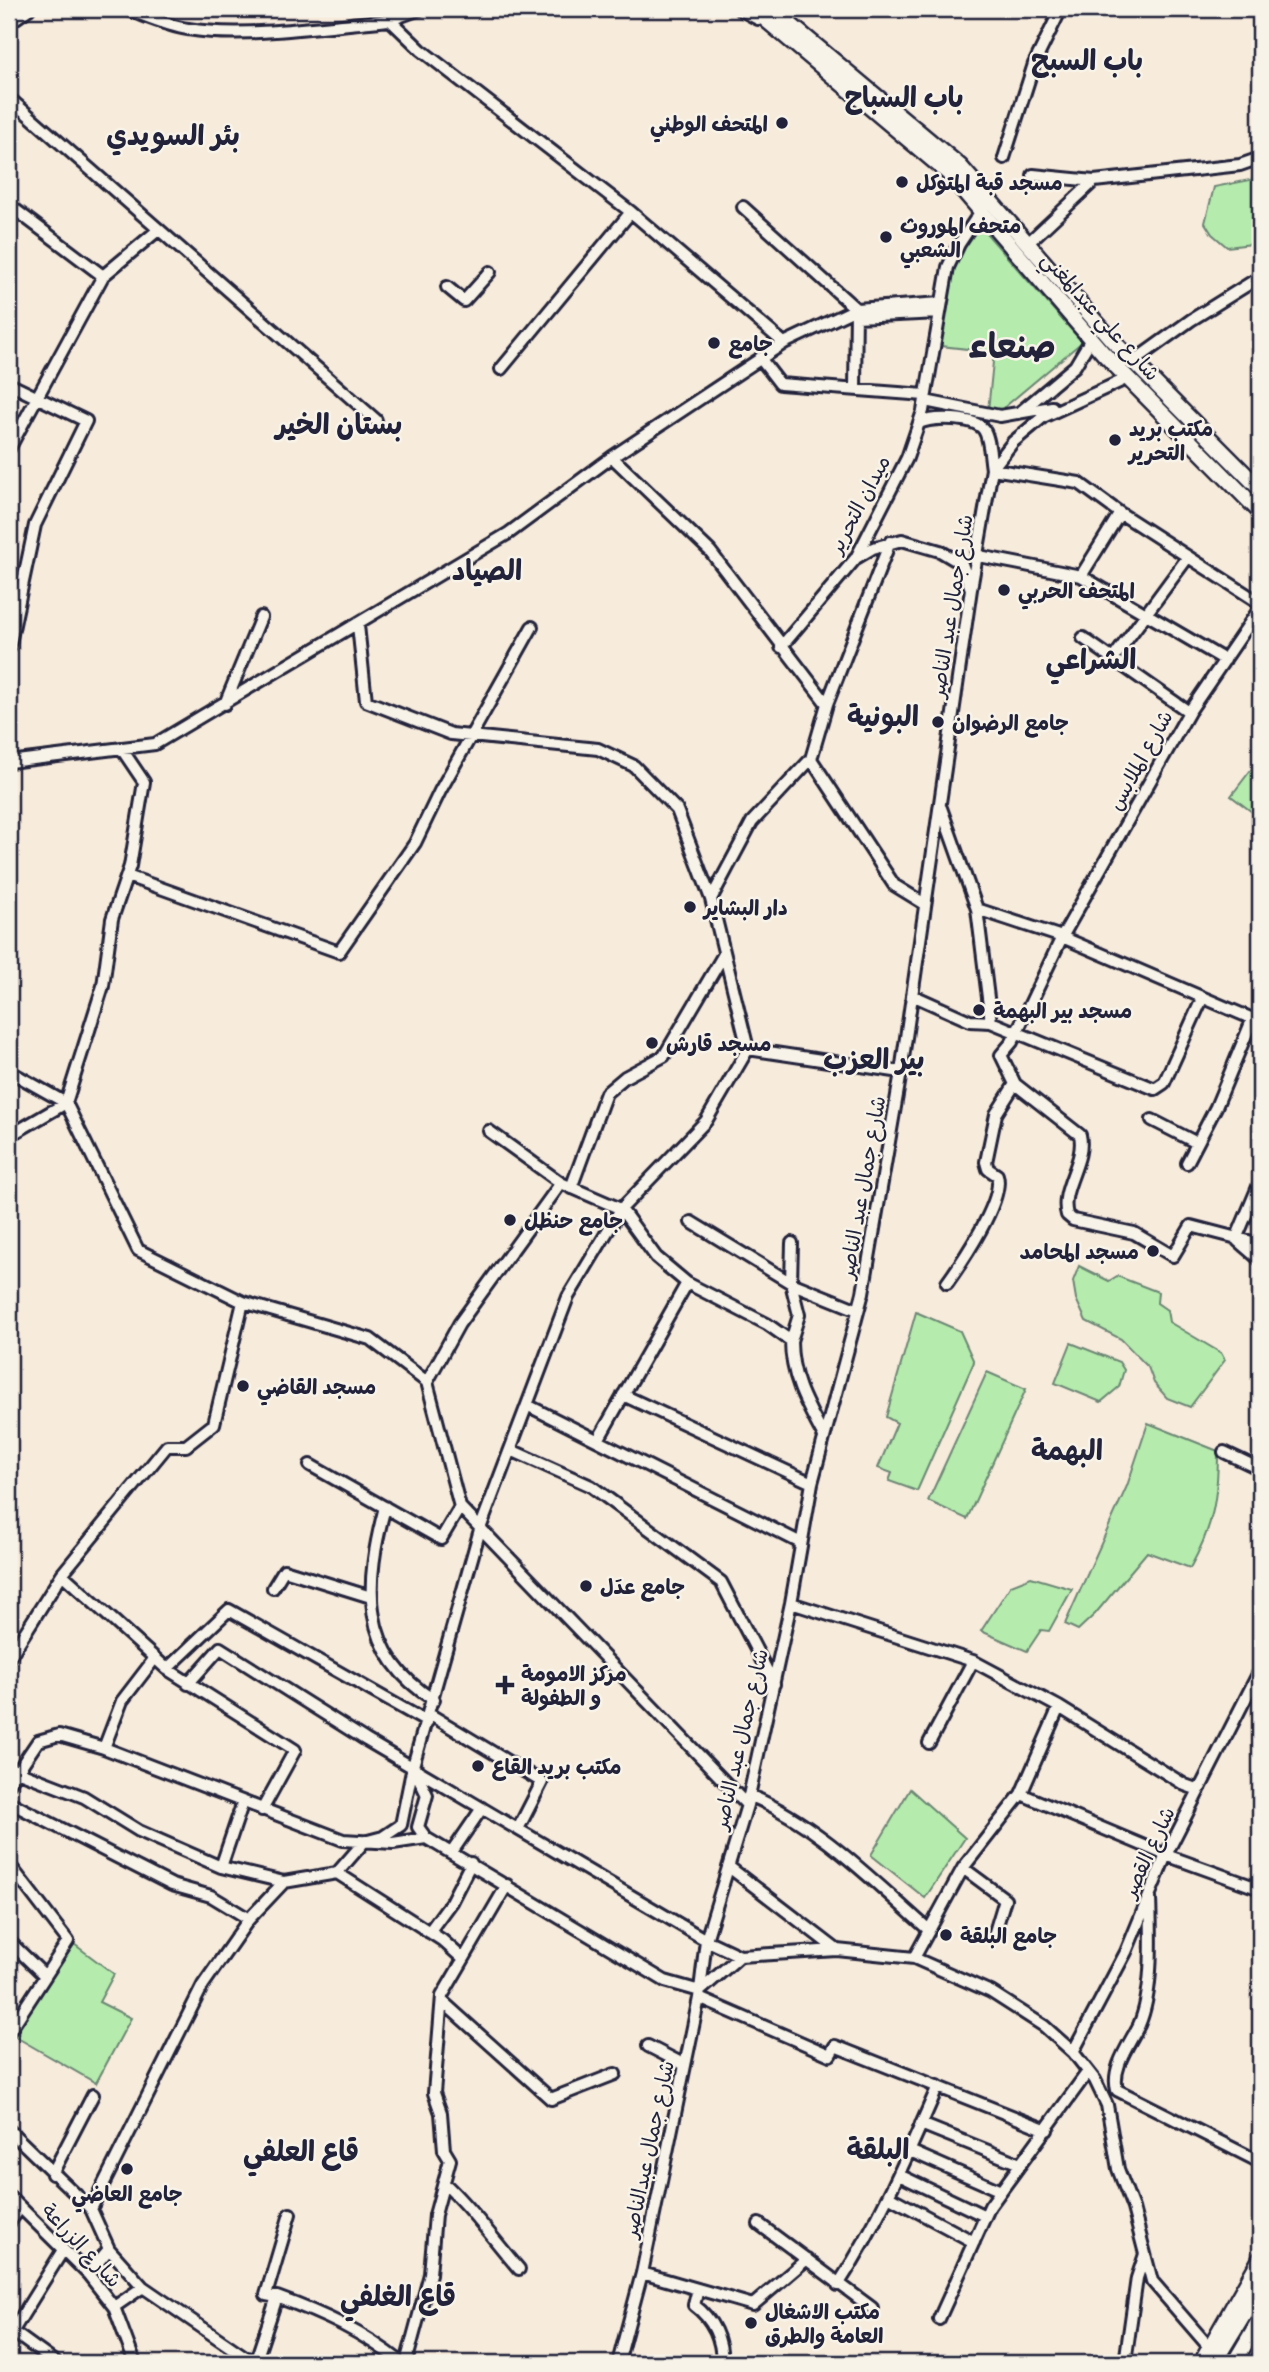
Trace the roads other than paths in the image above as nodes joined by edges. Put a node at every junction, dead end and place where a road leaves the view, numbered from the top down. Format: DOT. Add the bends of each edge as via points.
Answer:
graph roads {
  1 [pos="29,9"];
  2 [pos="126,9"];
  3 [pos="420,9"];
  4 [pos="739,9"];
  5 [pos="753,9"];
  6 [pos="772,9"];
  7 [pos="1061,9"];
  8 [pos="390,20"];
  9 [pos="9,23"];
  10 [pos="768,24"];
  11 [pos="9,97"];
  12 [pos="1004,158"];
  13 [pos="1260,158"];
  14 [pos="1033,175"];
  15 [pos="1094,181"];
  16 [pos="9,205"];
  17 [pos="743,207"];
  18 [pos="981,211"];
  19 [pos="631,212"];
  20 [pos="157,231"];
  21 [pos="1028,243"];
  22 [pos="490,272"];
  23 [pos="103,276"];
  24 [pos="1260,277"];
  25 [pos="447,287"];
  26 [pos="940,308"];
  27 [pos="856,313"];
  28 [pos="1091,339"];
  29 [pos="784,343"];
  30 [pos="760,358"];
  31 [pos="1134,361"];
  32 [pos="501,369"];
  33 [pos="1128,378"];
  34 [pos="9,384"];
  35 [pos="855,390"];
  36 [pos="35,397"];
  37 [pos="925,398"];
  38 [pos="1070,404"];
  39 [pos="1017,415"];
  40 [pos="376,420"];
  41 [pos="919,423"];
  42 [pos="9,449"];
  43 [pos="612,457"];
  44 [pos="992,469"];
  45 [pos="1260,489"];
  46 [pos="1260,512"];
  47 [pos="1120,513"];
  48 [pos="890,542"];
  49 [pos="979,556"];
  50 [pos="1188,557"];
  51 [pos="856,558"];
  52 [pos="1081,576"];
  53 [pos="971,589"];
  54 [pos="1260,603"];
  55 [pos="1260,608"];
  56 [pos="1147,613"];
  57 [pos="261,617"];
  58 [pos="358,625"];
  59 [pos="532,627"];
  60 [pos="1083,638"];
  61 [pos="781,647"];
  62 [pos="9,649"];
  63 [pos="1112,660"];
  64 [pos="1225,660"];
  65 [pos="225,704"];
  66 [pos="827,704"];
  67 [pos="1189,712"];
  68 [pos="470,736"];
  69 [pos="121,748"];
  70 [pos="811,759"];
  71 [pos="9,762"];
  72 [pos="941,807"];
  73 [pos="127,876"];
  74 [pos="710,899"];
  75 [pos="925,904"];
  76 [pos="978,909"];
  77 [pos="1062,937"];
  78 [pos="724,954"];
  79 [pos="1108,957"];
  80 [pos="912,995"];
  81 [pos="1202,999"];
  82 [pos="1258,1018"];
  83 [pos="991,1022"];
  84 [pos="1016,1033"];
  85 [pos="748,1049"];
  86 [pos="9,1071"];
  87 [pos="901,1072"];
  88 [pos="1015,1084"];
  89 [pos="66,1103"];
  90 [pos="1152,1119"];
  91 [pos="489,1131"];
  92 [pos="9,1136"];
  93 [pos="1197,1143"];
  94 [pos="1187,1163"];
  95 [pos="1260,1182"];
  96 [pos="566,1186"];
  97 [pos="621,1209"];
  98 [pos="691,1222"];
  99 [pos="1236,1239"];
  100 [pos="792,1243"];
  101 [pos="1260,1244"];
  102 [pos="1260,1260"];
  103 [pos="687,1283"];
  104 [pos="791,1283"];
  105 [pos="947,1283"];
  106 [pos="243,1302"];
  107 [pos="858,1310"];
  108 [pos="791,1341"];
  109 [pos="428,1382"];
  110 [pos="623,1395"];
  111 [pos="529,1406"];
  112 [pos="824,1437"];
  113 [pos="598,1440"];
  114 [pos="511,1450"];
  115 [pos="1224,1452"];
  116 [pos="310,1465"];
  117 [pos="1260,1468"];
  118 [pos="812,1483"];
  119 [pos="385,1507"];
  120 [pos="460,1507"];
  121 [pos="481,1526"];
  122 [pos="801,1543"];
  123 [pos="62,1574"];
  124 [pos="274,1588"];
  125 [pos="372,1597"];
  126 [pos="791,1603"];
  127 [pos="9,1658"];
  128 [pos="155,1658"];
  129 [pos="973,1661"];
  130 [pos="167,1669"];
  131 [pos="1260,1670"];
  132 [pos="188,1684"];
  133 [pos="774,1684"];
  134 [pos="434,1700"];
  135 [pos="1059,1707"];
  136 [pos="428,1718"];
  137 [pos="929,1743"];
  138 [pos="104,1748"];
  139 [pos="413,1766"];
  140 [pos="13,1769"];
  141 [pos="9,1784"];
  142 [pos="1199,1790"];
  143 [pos="1021,1794"];
  144 [pos="748,1800"];
  145 [pos="9,1802"];
  146 [pos="243,1802"];
  147 [pos="482,1808"];
  148 [pos="262,1810"];
  149 [pos="518,1829"];
  150 [pos="426,1838"];
  151 [pos="364,1842"];
  152 [pos="452,1852"];
  153 [pos="1166,1855"];
  154 [pos="471,1863"];
  155 [pos="9,1864"];
  156 [pos="221,1867"];
  157 [pos="729,1867"];
  158 [pos="963,1868"];
  159 [pos="337,1873"];
  160 [pos="284,1882"];
  161 [pos="507,1885"];
  162 [pos="1260,1889"];
  163 [pos="1150,1890"];
  164 [pos="249,1919"];
  165 [pos="929,1930"];
  166 [pos="429,1932"];
  167 [pos="995,1932"];
  168 [pos="706,1940"];
  169 [pos="9,1941"];
  170 [pos="837,1950"];
  171 [pos="1126,1952"];
  172 [pos="740,1956"];
  173 [pos="463,1958"];
  174 [pos="914,1958"];
  175 [pos="1152,1958"];
  176 [pos="46,1976"];
  177 [pos="699,1995"];
  178 [pos="442,2001"];
  179 [pos="9,2032"];
  180 [pos="648,2046"];
  181 [pos="1073,2052"];
  182 [pos="685,2065"];
  183 [pos="1118,2067"];
  184 [pos="615,2074"];
  185 [pos="1091,2077"];
  186 [pos="938,2086"];
  187 [pos="93,2095"];
  188 [pos="921,2124"];
  189 [pos="9,2130"];
  190 [pos="1047,2130"];
  191 [pos="910,2151"];
  192 [pos="1260,2162"];
  193 [pos="1020,2164"];
  194 [pos="52,2174"];
  195 [pos="899,2175"];
  196 [pos="444,2183"];
  197 [pos="1000,2191"];
  198 [pos="9,2196"];
  199 [pos="890,2197"];
  200 [pos="20,2208"];
  201 [pos="90,2209"];
  202 [pos="290,2214"];
  203 [pos="985,2216"];
  204 [pos="9,2223"];
  205 [pos="759,2224"];
  206 [pos="974,2242"];
  207 [pos="109,2249"];
  208 [pos="63,2250"];
  209 [pos="1145,2254"];
  210 [pos="807,2259"];
  211 [pos="1260,2259"];
  212 [pos="519,2269"];
  213 [pos="642,2273"];
  214 [pos="88,2274"];
  215 [pos="838,2285"];
  216 [pos="143,2287"];
  217 [pos="1260,2287"];
  218 [pos="698,2289"];
  219 [pos="277,2297"];
  220 [pos="1260,2304"];
  221 [pos="114,2307"];
  222 [pos="872,2308"];
  223 [pos="939,2319"];
  224 [pos="1260,2319"];
  225 [pos="10,2333"];
  226 [pos="1257,2335"];
  227 [pos="1210,2348"];
  228 [pos="56,2363"];
  229 [pos="135,2363"];
  230 [pos="255,2363"];
  231 [pos="404,2363"];
  232 [pos="618,2363"];
  233 [pos="722,2363"];
  234 [pos="1125,2363"];
  235 [pos="1201,2363"];
  236 [pos="1214,2363"];
  237 [pos="1225,2363"];
  238 [pos="1234,2363"];
  1 -- 9 [label="street"];
  2 -- 8 [label="street" via="202,31"];
  3 -- 8 [label="street"];
  4 -- 10 [label="street"];
  5 -- 10 [label="main road, شارع علي عبدالمغني"];
  6 -- 21 [label="main road, شارع علي عبدالمغني" via="960,166"];
  7 -- 12 [label="street" via="1034,64"];
  8 -- 19 [label="street" via="421,50"];
  10 -- 18 [label="main road, شارع علي عبدالمغني" via="913,141"];
  11 -- 20 [label="street"];
  13 -- 15 [label="street" via="1240,165"];
  14 -- 15 [label="street"];
  15 -- 21 [label="street"];
  16 -- 23 [label="street"];
  17 -- 27 [label="street"];
  18 -- 26 [label="street, ميدان التحرير" via="953,255"];
  18 -- 28 [label="main road, شارع علي عبدالمغني"];
  19 -- 29 [label="street"];
  19 -- 32 [label="street"];
  20 -- 23 [label="street"];
  20 -- 40 [label="street"];
  21 -- 31 [label="main road, شارع علي عبدالمغني"];
  22 -- 25 [label="street" via="464,301"];
  23 -- 36 [label="street"];
  24 -- 31 [label="street"];
  26 -- 27 [label="street"];
  26 -- 37 [label="street, ميدان التحرير"];
  27 -- 29 [label="street"];
  27 -- 35 [label="street"];
  28 -- 33 [label="main road, شارع علي عبدالمغني"];
  28 -- 39 [label="street" via="1074,366"];
  29 -- 30 [label="street"];
  30 -- 35 [label="street" via="780,384"];
  30 -- 43 [label="street"];
  31 -- 45 [label="main road, شارع علي عبدالمغني"];
  33 -- 38 [label="street, شارع جمال عبد الناصر"];
  33 -- 46 [label="main road, شارع علي عبدالمغني"];
  34 -- 36 [label="street"];
  35 -- 37 [label="street"];
  36 -- 42 [label="street"];
  36 -- 62 [label="street" via="86,421 35,525"];
  37 -- 39 [label="street" via="991,415"];
  37 -- 41 [label="street, ميدان التحرير"];
  38 -- 39 [label="street"];
  38 -- 44 [label="street, شارع جمال عبد الناصر" via="1032,424"];
  41 -- 44 [label="street" via="944,417 982,428"];
  41 -- 51 [label="street, ميدان التحرير" via="907,458"];
  43 -- 58 [label="street" via="509,533"];
  43 -- 61 [label="street" via="710,551"];
  44 -- 47 [label="street" via="1079,483"];
  44 -- 49 [label="street, شارع جمال عبد الناصر"];
  47 -- 50 [label="street"];
  47 -- 52 [label="street"];
  48 -- 51 [label="street"];
  48 -- 53 [label="street" via="902,540 940,551 961,564"];
  48 -- 66 [label="street"];
  49 -- 52 [label="street"];
  49 -- 53 [label="street, شارع جمال عبد الناصر"];
  50 -- 54 [label="street"];
  50 -- 56 [label="street"];
  51 -- 61 [label="street, ميدان التحرير"];
  52 -- 56 [label="street"];
  53 -- 72 [label="street, شارع جمال عبد الناصر"];
  55 -- 64 [label="street, شارع الملابس"];
  56 -- 63 [label="street"];
  56 -- 64 [label="street"];
  57 -- 65 [label="street"];
  58 -- 65 [label="street"];
  58 -- 68 [label="street" via="366,701 451,734"];
  59 -- 68 [label="street"];
  60 -- 63 [label="street"];
  61 -- 66 [label="street"];
  63 -- 67 [label="street"];
  64 -- 67 [label="street, شارع الملابس"];
  65 -- 69 [label="street" via="155,744"];
  66 -- 70 [label="street"];
  67 -- 77 [label="street, شارع الملابس"];
  68 -- 73 [label="street" via="415,843 339,952"];
  68 -- 74 [label="street" via="598,749 634,766 677,810"];
  69 -- 71 [label="street"];
  69 -- 73 [label="street" via="144,782"];
  70 -- 74 [label="street" via="752,822"];
  70 -- 75 [label="street" via="894,885"];
  72 -- 75 [label="street, شارع جمال عبد الناصر"];
  72 -- 76 [label="street"];
  73 -- 89 [label="street" via="112,919 103,986"];
  74 -- 78 [label="street"];
  75 -- 80 [label="street, شارع جمال عبد الناصر"];
  76 -- 77 [label="street"];
  76 -- 83 [label="street"];
  77 -- 79 [label="street"];
  77 -- 84 [label="street, شارع الملابس"];
  78 -- 85 [label="street"];
  78 -- 96 [label="street" via="664,1056 606,1093"];
  79 -- 81 [label="street"];
  79 -- 82 [label="street"];
  80 -- 83 [label="street" via="970,1021"];
  80 -- 87 [label="street, شارع جمال عبد الناصر"];
  81 -- 82 [label="street"];
  81 -- 84 [label="street" via="1164,1083 1155,1089"];
  82 -- 93 [label="street"];
  83 -- 84 [label="street"];
  84 -- 88 [label="street, شارع الملابس" via="1001,1055"];
  85 -- 87 [label="street"];
  85 -- 97 [label="street" via="706,1121"];
  86 -- 89 [label="street"];
  87 -- 107 [label="street, شارع جمال عبد الناصر"];
  88 -- 99 [label="street" via="1080,1135 1083,1146 1065,1203 1073,1220 1134,1233 1173,1256 1191,1226"];
  88 -- 105 [label="street" via="996,1114 986,1162 997,1175 998,1191 964,1260"];
  89 -- 92 [label="street"];
  89 -- 106 [label="street" via="138,1250"];
  90 -- 93 [label="street"];
  91 -- 96 [label="street"];
  93 -- 94 [label="street"];
  95 -- 99 [label="street"];
  96 -- 97 [label="street"];
  96 -- 109 [label="street" via="459,1324"];
  97 -- 103 [label="street" via="656,1257"];
  97 -- 111 [label="street" via="568,1297"];
  98 -- 104 [label="street"];
  99 -- 101 [label="street"];
  99 -- 102 [label="street"];
  100 -- 104 [label="street"];
  103 -- 108 [label="street"];
  103 -- 110 [label="street"];
  104 -- 107 [label="street"];
  104 -- 108 [label="street" via="799,1315"];
  106 -- 109 [label="street" via="370,1339"];
  106 -- 123 [label="street" via="214,1424 186,1446 167,1447"];
  107 -- 112 [label="street, شارع جمال عبد الناصر"];
  108 -- 112 [label="street" via="791,1365 800,1392"];
  109 -- 120 [label="street"];
  110 -- 113 [label="street"];
  110 -- 118 [label="street"];
  111 -- 113 [label="street"];
  111 -- 114 [label="street"];
  112 -- 118 [label="street, شارع جمال عبد الناصر"];
  113 -- 122 [label="street"];
  114 -- 121 [label="street"];
  114 -- 133 [label="street" via="590,1486 721,1582"];
  115 -- 117 [label="street"];
  116 -- 119 [label="street"];
  118 -- 122 [label="street, شارع جمال عبد الناصر"];
  119 -- 120 [label="street" via="442,1539"];
  119 -- 125 [label="street" via="370,1570"];
  120 -- 121 [label="street"];
  121 -- 134 [label="street"];
  121 -- 144 [label="street"];
  122 -- 126 [label="street, شارع جمال عبد الناصر"];
  123 -- 127 [label="street"];
  123 -- 128 [label="street"];
  124 -- 125 [label="street" via="284,1570"];
  125 -- 134 [label="street" via="382,1645 413,1687"];
  126 -- 129 [label="street"];
  126 -- 133 [label="street, شارع جمال عبد الناصر"];
  128 -- 130 [label="street"];
  128 -- 138 [label="street" via="122,1702"];
  129 -- 135 [label="street"];
  129 -- 137 [label="street"];
  130 -- 132 [label="street"];
  130 -- 136 [label="street" via="229,1610"];
  131 -- 142 [label="street, شارع القصر"];
  132 -- 139 [label="street" via="220,1648"];
  132 -- 148 [label="street" via="295,1750"];
  133 -- 144 [label="street, شارع جمال عبد الناصر"];
  134 -- 136 [label="street"];
  135 -- 142 [label="street"];
  135 -- 143 [label="street"];
  136 -- 139 [label="street"];
  136 -- 149 [label="street" via="542,1782"];
  138 -- 140 [label="street" via="59,1735 38,1741"];
  138 -- 146 [label="street"];
  139 -- 147 [label="street"];
  139 -- 150 [label="street" via="426,1795 418,1827"];
  139 -- 151 [label="street" via="401,1825"];
  140 -- 141 [label="street"];
  140 -- 156 [label="street" via="84,1797 139,1831"];
  142 -- 153 [label="street, شارع القصر"];
  143 -- 153 [label="street"];
  143 -- 158 [label="street"];
  144 -- 157 [label="street, شارع جمال عبد الناصر"];
  144 -- 165 [label="street" via="792,1816"];
  145 -- 164 [label="street" via="172,1885 211,1896"];
  146 -- 148 [label="street"];
  146 -- 156 [label="street"];
  147 -- 149 [label="street"];
  147 -- 152 [label="street"];
  148 -- 151 [label="street" via="343,1840"];
  149 -- 168 [label="street"];
  150 -- 151 [label="street"];
  150 -- 152 [label="street"];
  151 -- 159 [label="street"];
  152 -- 154 [label="street"];
  153 -- 162 [label="street"];
  153 -- 163 [label="street, شارع القصر"];
  154 -- 161 [label="street"];
  154 -- 166 [label="street"];
  155 -- 176 [label="street" via="68,1941"];
  156 -- 160 [label="street"];
  157 -- 168 [label="street, شارع جمال عبد الناصر"];
  157 -- 170 [label="street"];
  158 -- 165 [label="street"];
  158 -- 167 [label="street" via="1006,1899"];
  159 -- 160 [label="street"];
  159 -- 166 [label="street"];
  160 -- 164 [label="street"];
  161 -- 173 [label="street"];
  161 -- 177 [label="street" via="665,1981"];
  163 -- 171 [label="street, شارع القصر"];
  163 -- 175 [label="street"];
  164 -- 201 [label="street" via="202,1986"];
  165 -- 174 [label="street"];
  166 -- 173 [label="street"];
  168 -- 172 [label="street"];
  168 -- 177 [label="street, شارع جمال عبدالناصر"];
  169 -- 176 [label="street"];
  170 -- 172 [label="street"];
  170 -- 174 [label="street"];
  171 -- 175 [label="street" via="1140,1949"];
  171 -- 181 [label="street, شارع القصر"];
  172 -- 177 [label="street"];
  173 -- 178 [label="street"];
  174 -- 181 [label="street" via="961,1976 1010,2003"];
  175 -- 183 [label="street" via="1141,2021"];
  176 -- 179 [label="street"];
  177 -- 182 [label="street, شارع جمال عبدالناصر"];
  177 -- 186 [label="street" via="830,2055 835,2046"];
  178 -- 184 [label="street" via="551,2099"];
  178 -- 196 [label="street" via="434,2093 444,2150 450,2160"];
  180 -- 182 [label="street"];
  181 -- 185 [label="street"];
  182 -- 213 [label="street, شارع جمال عبدالناصر"];
  183 -- 185 [label="street" via="1104,2080"];
  183 -- 192 [label="street" via="1117,2090 1125,2097"];
  185 -- 190 [label="street"];
  185 -- 209 [label="street" via="1107,2105 1118,2168"];
  186 -- 188 [label="street"];
  186 -- 190 [label="street"];
  187 -- 194 [label="street"];
  188 -- 191 [label="street"];
  188 -- 193 [label="street"];
  189 -- 194 [label="street"];
  190 -- 193 [label="street"];
  191 -- 195 [label="street"];
  191 -- 197 [label="street"];
  193 -- 197 [label="street"];
  194 -- 201 [label="street"];
  195 -- 199 [label="street"];
  195 -- 203 [label="street"];
  196 -- 212 [label="street"];
  196 -- 231 [label="street" via="435,2215 430,2274"];
  197 -- 203 [label="street"];
  198 -- 200 [label="street, شارع الزراعة"];
  199 -- 206 [label="street"];
  199 -- 215 [label="street"];
  200 -- 204 [label="street"];
  200 -- 208 [label="street, شارع الزراعة"];
  201 -- 207 [label="street"];
  202 -- 219 [label="street" via="266,2295"];
  203 -- 206 [label="street"];
  205 -- 210 [label="street"];
  206 -- 223 [label="street"];
  207 -- 214 [label="street"];
  207 -- 216 [label="street"];
  208 -- 214 [label="street, شارع الزراعة"];
  208 -- 225 [label="street"];
  209 -- 227 [label="street" via="1152,2281"];
  209 -- 234 [label="street" via="1137,2278"];
  210 -- 215 [label="street"];
  210 -- 218 [label="street" via="753,2305"];
  211 -- 227 [label="main road"];
  213 -- 218 [label="street"];
  213 -- 232 [label="street, شارع جمال عبدالناصر"];
  214 -- 221 [label="street, شارع الزراعة"];
  215 -- 222 [label="street"];
  216 -- 221 [label="street"];
  216 -- 230 [label="street"];
  217 -- 236 [label="main road"];
  218 -- 233 [label="street" via="694,2305 719,2336"];
  219 -- 230 [label="street"];
  219 -- 231 [label="street" via="332,2317"];
  220 -- 237 [label="main road"];
  221 -- 229 [label="street, شارع الزراعة"];
  224 -- 226 [label="main road"];
  225 -- 228 [label="street"];
  226 -- 238 [label="main road"];
  227 -- 235 [label="main road"];
}
